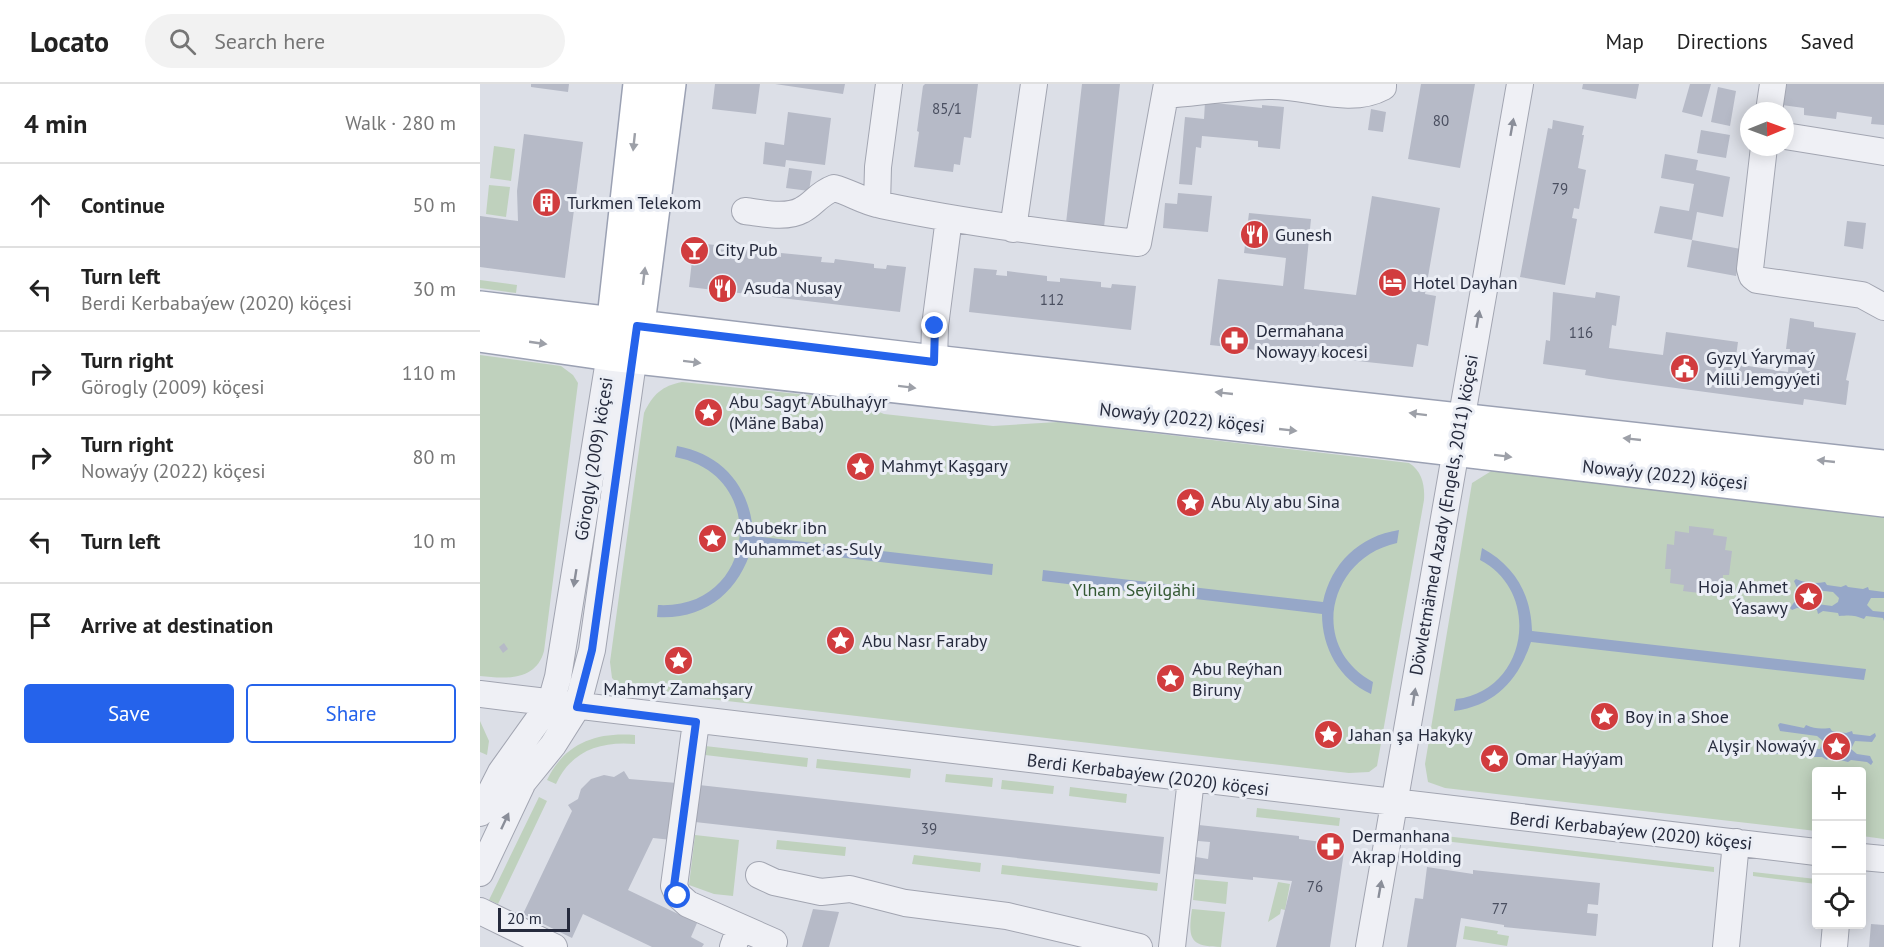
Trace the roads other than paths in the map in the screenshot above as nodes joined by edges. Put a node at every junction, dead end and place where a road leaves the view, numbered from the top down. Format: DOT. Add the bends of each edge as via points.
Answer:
graph roads {
  1 [pos="640,84"];
  2 [pos="669,84"];
  3 [pos="889,84"];
  4 [pos="1034,84"];
  5 [pos="1383,84"];
  6 [pos="1520,84"];
  7 [pos="1773,84"];
  8 [pos="1270,85"];
  9 [pos="1166,89"];
  10 [pos="1770,102"];
  11 [pos="1794,137"];
  12 [pos="1884,152"];
  13 [pos="1763,156"];
  14 [pos="877,204"];
  15 [pos="745,211"];
  16 [pos="949,218"];
  17 [pos="1013,229"];
  18 [pos="1884,307"];
  19 [pos="480,308"];
  20 [pos="480,335"];
  21 [pos="624,340"];
  22 [pos="934,362"];
  23 [pos="1457,434"];
  24 [pos="1884,467"];
  25 [pos="1884,500"];
  26 [pos="480,694"];
  27 [pos="550,702"];
  28 [pos="577,707"];
  29 [pos="696,722"];
  30 [pos="1191,780"];
  31 [pos="1396,804"];
  32 [pos="480,813"];
  33 [pos="1736,843"];
  34 [pos="1812,852"];
  35 [pos="1866,857"];
  36 [pos="1884,859"];
  37 [pos="480,873"];
  38 [pos="759,875"];
  39 [pos="480,911"];
  40 [pos="1836,929"];
  41 [pos="737,937"];
  42 [pos="774,942"];
  43 [pos="554,947"];
  44 [pos="1139,947"];
  45 [pos="1172,947"];
  46 [pos="1369,947"];
  47 [pos="1726,947"];
  48 [pos="1834,947"];
  1 -- 21 [label="main road, Görogly (2009) köçesi, one-way"];
  21 -- 2 [label="main road, Görogly (2009) köçesi, one-way"];
  3 -- 14 [label="street"];
  4 -- 17 [label="street"];
  5 -- 8 [label="street" via="1370,94 1355,95"];
  23 -- 6 [label="street, Döwletmämed Azady (Engels, 2011) köçesi, one-way"];
  7 -- 10 [label="street"];
  8 -- 9 [label="street"];
  9 -- 17 [label="street" via="1138,243"];
  11 -- 12 [label="street"];
  13 -- 18 [label="street" via="1752,276 1757,280 1862,295"];
  14 -- 15 [label="street" via="834,188 802,210 783,215"];
  14 -- 16 [label="street"];
  16 -- 17 [label="street"];
  16 -- 22 [label="street"];
  19 -- 21 [label="main road, Nowaýy (2022) köçesi"];
  20 -- 21 [label="main road, Nowaýy (2022) köçesi, one-way"];
  21 -- 22 [label="main road, Nowaýy (2022) köçesi"];
  21 -- 23 [label="main road, Nowaýy (2022) köçesi, one-way"];
  21 -- 27 [label="street, Görogly (2009) köçesi, one-way"];
  21 -- 28 [label="street, Görogly (2009) köçesi" via="592,650"];
  23 -- 22 [label="main road, Nowaýy (2022) köçesi, one-way"];
  24 -- 23 [label="main road, Nowaýy (2022) köçesi, one-way"];
  23 -- 25 [label="main road, Nowaýy (2022) köçesi, one-way"];
  31 -- 23 [label="street, Döwletmämed Azady (Engels, 2011) köçesi, one-way"];
  26 -- 27 [label="street, Berdi Kerbabaýew (2020) köçesi"];
  27 -- 28 [label="street, Berdi Kerbabaýew (2020) köçesi"];
  27 -- 32 [label="street, Görogly (2009) köçesi" via="501,772"];
  28 -- 29 [label="street, Berdi Kerbabaýew (2020) köçesi"];
  37 -- 28 [label="street, Görogly (2009) köçesi, one-way" via="523,782"];
  29 -- 30 [label="street, Berdi Kerbabaýew (2020) köçesi"];
  29 -- 41 [label="street" via="674,886 678,896"];
  30 -- 31 [label="street, Berdi Kerbabaýew (2020) köçesi"];
  30 -- 45 [label="street"];
  31 -- 33 [label="street, Berdi Kerbabaýew (2020) köçesi"];
  46 -- 31 [label="street, Döwletmämed Azady (Engels, 2011) köçesi, one-way"];
  33 -- 34 [label="street, Berdi Kerbabaýew (2020) köçesi"];
  33 -- 47 [label="street"];
  35 -- 36 [label="street"];
  38 -- 44 [label="street" via="821,892 850,889 905,903 1007,916"];
  39 -- 43 [label="street"];
  40 -- 48 [label="street"];
  41 -- 42 [label="street"];
}
